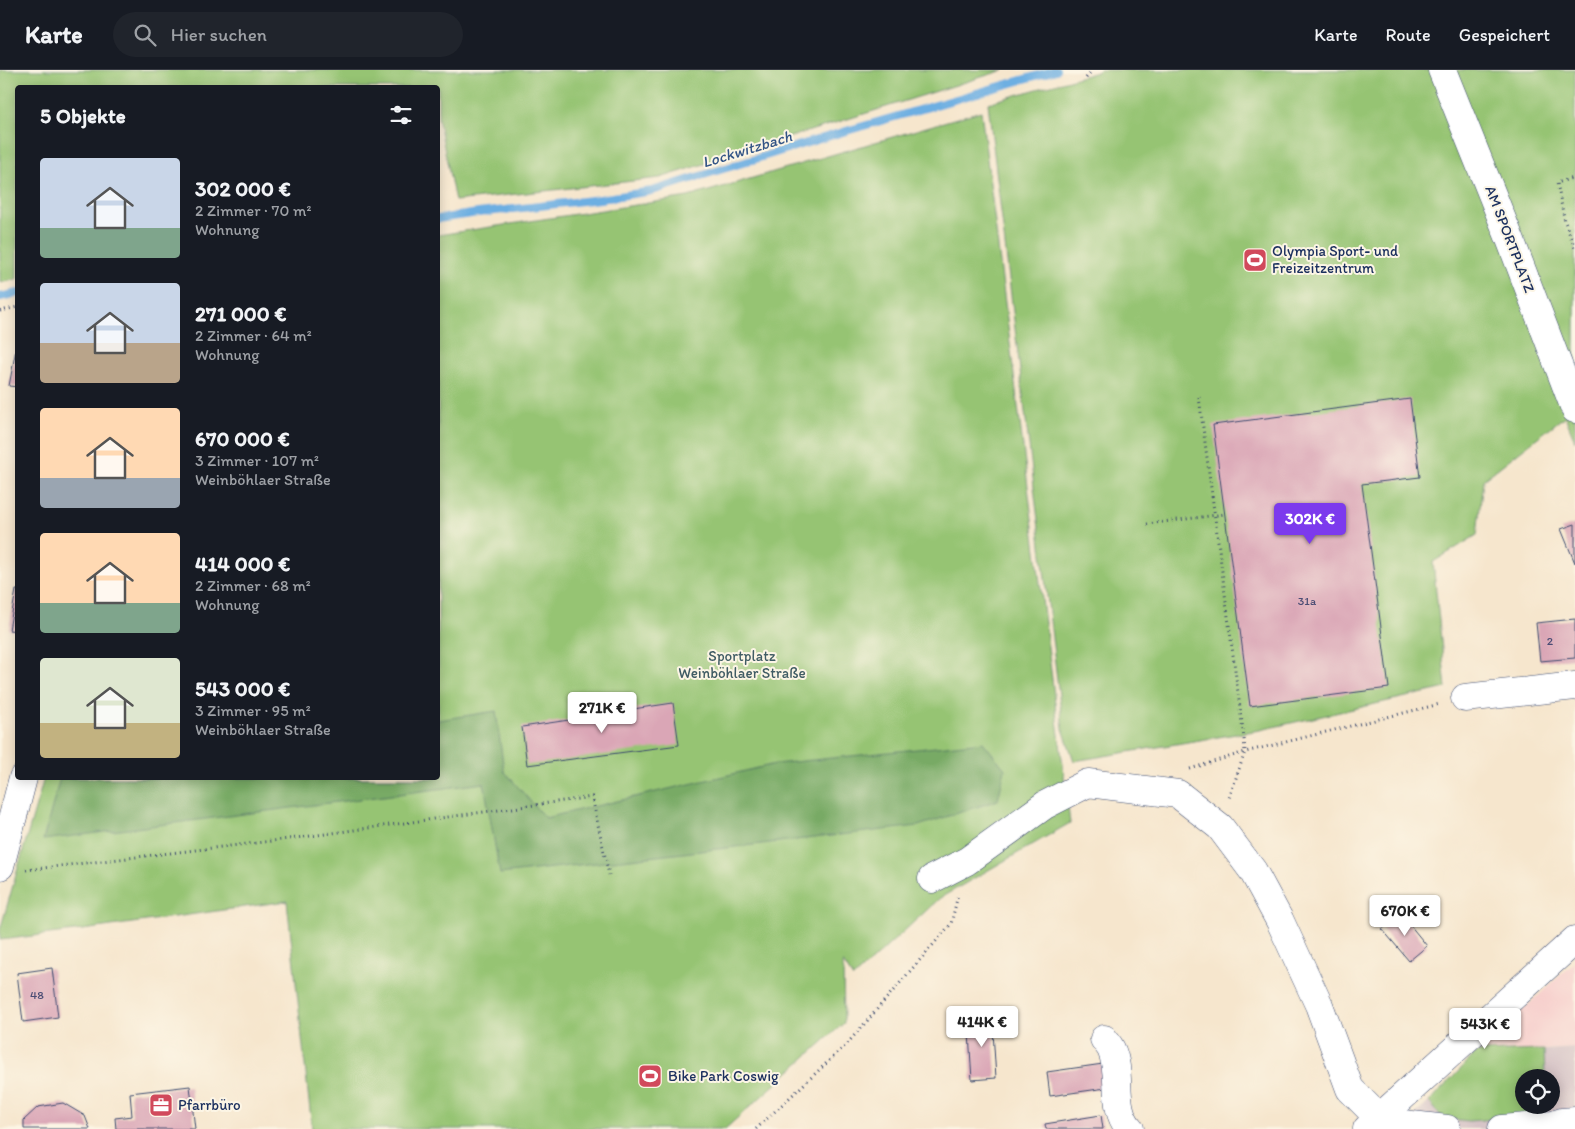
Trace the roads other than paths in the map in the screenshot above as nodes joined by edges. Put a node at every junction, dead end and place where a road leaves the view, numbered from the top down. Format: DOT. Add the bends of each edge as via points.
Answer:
graph roads {
  1 [pos="1442,70"];
  2 [pos="1575,409"];
  3 [pos="1575,686"];
  4 [pos="1465,698"];
  5 [pos="13,789"];
  6 [pos="8,869"];
  7 [pos="932,878"];
  8 [pos="1575,940"];
  9 [pos="1104,1038"];
  10 [pos="1575,1121"];
  11 [pos="1373,1124"];
  12 [pos="1517,1128"];
  13 [pos="1130,1129"];
  14 [pos="1447,1129"];
  1 -- 2 [label="main road, AM SPORTPLATZ"];
  3 -- 4 [label="main road"];
  5 -- 6 [label="main road"];
  7 -- 11 [label="main road" via="967,861 1045,805 1088,783 1178,794 1220,827 1253,872 1319,1005 1350,1089"];
  8 -- 11 [label="main road"];
  9 -- 13 [label="main road" via="1115,1062 1121,1115"];
  10 -- 12 [label="main road"];
  11 -- 14 [label="main road"];
}
